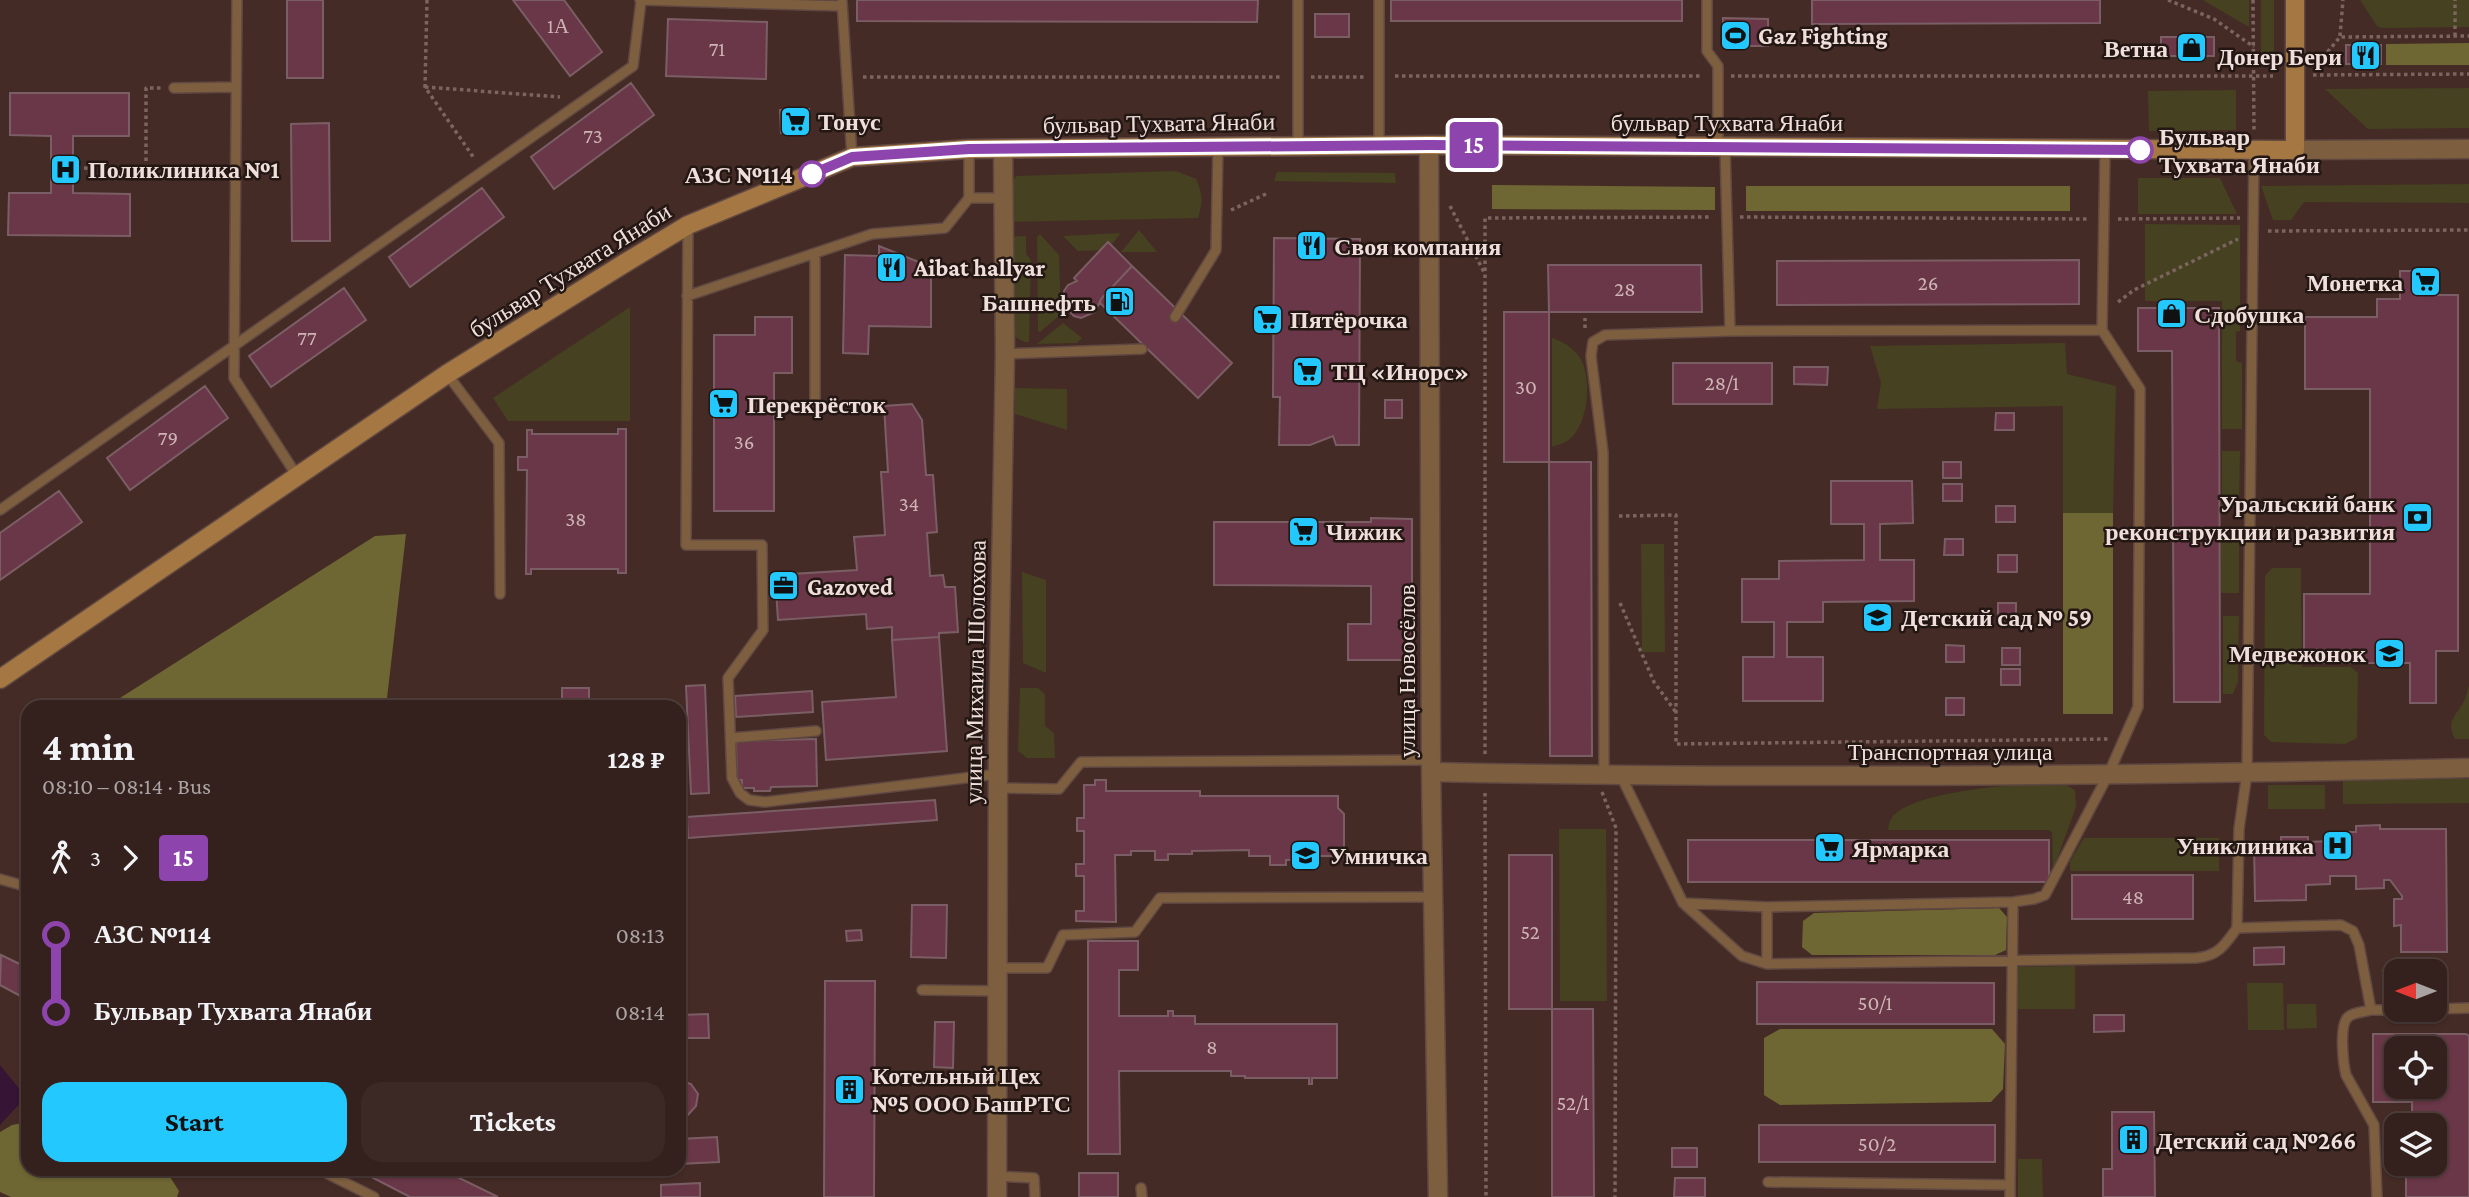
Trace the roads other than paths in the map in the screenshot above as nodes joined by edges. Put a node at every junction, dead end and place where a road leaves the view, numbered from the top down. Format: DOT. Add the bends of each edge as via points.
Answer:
graph roads {
  1 [pos="237,0"];
  2 [pos="640,0"];
  3 [pos="1298,0"];
  4 [pos="1379,0"];
  5 [pos="1707,0"];
  6 [pos="2295,0"];
  7 [pos="754,2"];
  8 [pos="842,3"];
  9 [pos="236,87"];
  10 [pos="174,88"];
  11 [pos="1379,145"];
  12 [pos="1429,145"];
  13 [pos="1298,146"];
  14 [pos="1218,147"];
  15 [pos="1721,147"];
  16 [pos="969,149"];
  17 [pos="1003,149"];
  18 [pos="2469,149"];
  19 [pos="2105,150"];
  20 [pos="2254,150"];
  21 [pos="2295,150"];
  22 [pos="852,157"];
  23 [pos="969,198"];
  24 [pos="1003,198"];
  25 [pos="688,225"];
  26 [pos="815,253"];
  27 [pos="687,296"];
  28 [pos="1175,317"];
  29 [pos="2102,330"];
  30 [pos="1730,331"];
  31 [pos="234,346"];
  32 [pos="1142,349"];
  33 [pos="1005,354"];
  34 [pos="447,374"];
  35 [pos="815,402"];
  36 [pos="298,476"];
  37 [pos="0,510"];
  38 [pos="500,594"];
  39 [pos="0,679"];
  40 [pos="816,731"];
  41 [pos="730,738"];
  42 [pos="1431,766"];
  43 [pos="2469,768"];
  44 [pos="2247,773"];
  45 [pos="2108,775"];
  46 [pos="1607,776"];
  47 [pos="998,781"];
  48 [pos="0,879"];
  49 [pos="21,885"];
  50 [pos="1433,897"];
  51 [pos="2013,902"];
  52 [pos="1683,903"];
  53 [pos="1766,906"];
  54 [pos="2237,928"];
  55 [pos="2012,962"];
  56 [pos="1767,964"];
  57 [pos="997,968"];
  58 [pos="922,990"];
  59 [pos="997,991"];
  60 [pos="2469,1008"];
  61 [pos="2447,1009"];
  62 [pos="2371,1010"];
  63 [pos="2384,1010"];
  64 [pos="332,1176"];
  65 [pos="997,1176"];
  66 [pos="1768,1182"];
  67 [pos="2010,1185"];
  68 [pos="374,1197"];
  69 [pos="997,1197"];
  70 [pos="1035,1197"];
  71 [pos="1438,1197"];
  72 [pos="2010,1197"];
  73 [pos="2377,1197"];
  1 -- 9 [label="lane"];
  2 -- 7 [label="lane"];
  2 -- 31 [label="lane" via="634,66"];
  3 -- 13 [label="lane"];
  4 -- 11 [label="lane"];
  5 -- 15 [label="lane" via="1707,51 1718,66"];
  6 -- 21 [label="main road"];
  7 -- 8 [label="lane"];
  8 -- 22 [label="lane"];
  9 -- 10 [label="lane"];
  9 -- 31 [label="lane"];
  11 -- 12 [label="main road, бульвар Тухвата Янаби"];
  11 -- 13 [label="main road, бульвар Тухвата Янаби"];
  12 -- 15 [label="main road, бульвар Тухвата Янаби"];
  12 -- 42 [label="street, улица Новосёлов"];
  13 -- 14 [label="main road, бульвар Тухвата Янаби"];
  14 -- 17 [label="main road, бульвар Тухвата Янаби"];
  14 -- 28 [label="lane" via="1216,250"];
  15 -- 19 [label="main road, бульвар Тухвата Янаби"];
  15 -- 30 [label="lane"];
  16 -- 17 [label="main road, бульвар Тухвата Янаби"];
  16 -- 22 [label="main road, бульвар Тухвата Янаби"];
  16 -- 23 [label="lane"];
  17 -- 24 [label="street, улица Михаила Шолохова"];
  18 -- 21 [label="street, бульвар Тухвата Янаби"];
  19 -- 20 [label="main road, бульвар Тухвата Янаби"];
  19 -- 29 [label="lane"];
  20 -- 21 [label="main road, бульвар Тухвата Янаби"];
  20 -- 44 [label="lane"];
  22 -- 25 [label="main road, бульвар Тухвата Янаби"];
  23 -- 24 [label="lane"];
  23 -- 26 [label="lane" via="945,228 872,234"];
  24 -- 33 [label="street, улица Михаила Шолохова"];
  25 -- 27 [label="lane"];
  25 -- 34 [label="main road, бульвар Тухвата Янаби"];
  26 -- 27 [label="lane"];
  26 -- 35 [label="lane"];
  27 -- 41 [label="lane" via="686,545 762,545 763,630 728,678"];
  29 -- 30 [label="lane"];
  29 -- 45 [label="lane" via="2140,389 2138,707"];
  30 -- 46 [label="lane" via="1605,335 1593,342 1603,452"];
  31 -- 36 [label="lane" via="234,378"];
  31 -- 37 [label="lane"];
  32 -- 33 [label="lane"];
  33 -- 47 [label="street, улица Михаила Шолохова"];
  34 -- 36 [label="main road, бульвар Тухвата Янаби"];
  34 -- 38 [label="lane" via="499,443"];
  36 -- 39 [label="main road, бульвар Тухвата Янаби"];
  40 -- 41 [label="lane"];
  41 -- 47 [label="lane" via="732,778 749,800"];
  42 -- 46 [label="street, Транспортная улица" via="1485,773"];
  42 -- 47 [label="lane" via="1081,762 1059,789"];
  42 -- 50 [label="street, улица Новосёлов"];
  43 -- 44 [label="street, Транспортная улица"];
  44 -- 45 [label="street, Транспортная улица"];
  44 -- 54 [label="lane" via="2239,829"];
  45 -- 46 [label="street, Транспортная улица"];
  45 -- 51 [label="lane" via="2045,895"];
  46 -- 52 [label="lane"];
  47 -- 57 [label="street, улица Михаила Шолохова"];
  48 -- 49 [label="lane"];
  50 -- 57 [label="lane" via="1160,898 1135,932 1063,935 1047,968"];
  50 -- 71 [label="street, улица Новосёлов"];
  51 -- 53 [label="lane"];
  51 -- 55 [label="lane"];
  52 -- 53 [label="lane"];
  52 -- 56 [label="lane" via="1742,956"];
  53 -- 56 [label="lane"];
  54 -- 55 [label="lane" via="2210,957"];
  54 -- 62 [label="lane" via="2341,925 2353,931"];
  55 -- 56 [label="lane"];
  55 -- 67 [label="lane"];
  57 -- 59 [label="street, улица Михаила Шолохова"];
  58 -- 59 [label="lane"];
  59 -- 65 [label="street, улица Михаила Шолохова"];
  60 -- 61 [label="lane"];
  62 -- 63 [label="lane"];
  62 -- 73 [label="lane" via="2346,1019 2344,1066 2374,1125"];
  64 -- 68 [label="lane"];
  65 -- 69 [label="street, улица Михаила Шолохова"];
  65 -- 70 [label="lane" via="1034,1178"];
  66 -- 67 [label="lane"];
  67 -- 72 [label="lane"];
}
